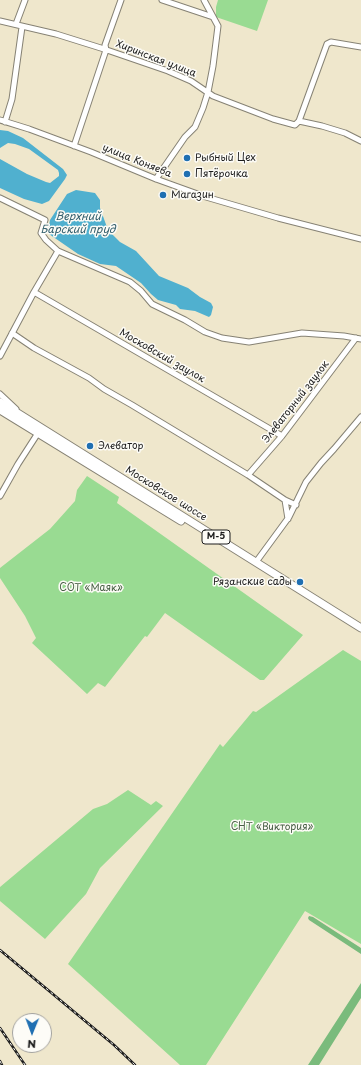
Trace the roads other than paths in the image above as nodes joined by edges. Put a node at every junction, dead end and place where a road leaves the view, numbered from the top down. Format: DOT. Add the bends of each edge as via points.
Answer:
graph roads {
  1 [pos="25,0"];
  2 [pos="121,0"];
  3 [pos="162,0"];
  4 [pos="204,0"];
  5 [pos="213,17"];
  6 [pos="0,21"];
  7 [pos="16,24"];
  8 [pos="22,27"];
  9 [pos="361,47"];
  10 [pos="106,50"];
  11 [pos="208,92"];
  12 [pos="3,121"];
  13 [pos="299,121"];
  14 [pos="361,141"];
  15 [pos="74,146"];
  16 [pos="156,179"];
  17 [pos="0,198"];
  18 [pos="361,239"];
  19 [pos="58,251"];
  20 [pos="34,292"];
  21 [pos="12,333"];
  22 [pos="358,339"];
  23 [pos="0,356"];
  24 [pos="0,394"];
  25 [pos="0,402"];
  26 [pos="0,410"];
  27 [pos="24,417"];
  28 [pos="361,417"];
  29 [pos="38,433"];
  30 [pos="282,436"];
  31 [pos="248,475"];
  32 [pos="0,496"];
  33 [pos="285,500"];
  34 [pos="296,506"];
  35 [pos="288,519"];
  36 [pos="256,562"];
  37 [pos="361,628"];
  38 [pos="361,632"];
  1 -- 7 [label="street"];
  2 -- 10 [label="street" via="105,45"];
  3 -- 5 [label="street"];
  4 -- 5 [label="street"];
  5 -- 11 [label="street" via="218,26"];
  6 -- 7 [label="street, Хиринская улица"];
  7 -- 8 [label="street, Хиринская улица"];
  8 -- 10 [label="street, Хиринская улица" via="56,34"];
  8 -- 12 [label="street" via="12,99"];
  9 -- 13 [label="street" via="331,42 327,44"];
  10 -- 11 [label="street, Хиринская улица" via="191,81"];
  10 -- 15 [label="street"];
  11 -- 13 [label="street, Хиринская улица" via="273,118 295,125"];
  11 -- 16 [label="street" via="195,127"];
  12 -- 15 [label="street, улица Коняева"];
  13 -- 14 [label="street, Хиринская улица" via="345,133"];
  15 -- 16 [label="street, улица Коняева"];
  16 -- 18 [label="street, улица Коняева" via="213,199"];
  17 -- 19 [label="street" via="45,220 41,233"];
  19 -- 20 [label="street"];
  19 -- 22 [label="street" via="130,282 152,304 205,332 222,338 249,342 302,333"];
  20 -- 21 [label="street"];
  20 -- 30 [label="street, Московский заулок"];
  21 -- 23 [label="street"];
  21 -- 31 [label="street"];
  22 -- 30 [label="street, Элеваторный заулок"];
  24 -- 27 [label="street"];
  25 -- 27 [label="highway, Московское шоссе / М-5"];
  26 -- 29 [label="highway, Московское шоссе / М-5"];
  27 -- 36 [label="highway, Московское шоссе / М-5"];
  28 -- 34 [label="street" via="306,482"];
  29 -- 32 [label="street"];
  29 -- 38 [label="highway, Московское шоссе / М-5"];
  30 -- 31 [label="street, Элеваторный заулок"];
  31 -- 33 [label="street"];
  33 -- 34 [label="street"];
  33 -- 35 [label="street"];
  34 -- 35 [label="street"];
  35 -- 36 [label="street"];
  36 -- 37 [label="highway, Московское шоссе / М-5"];
}
